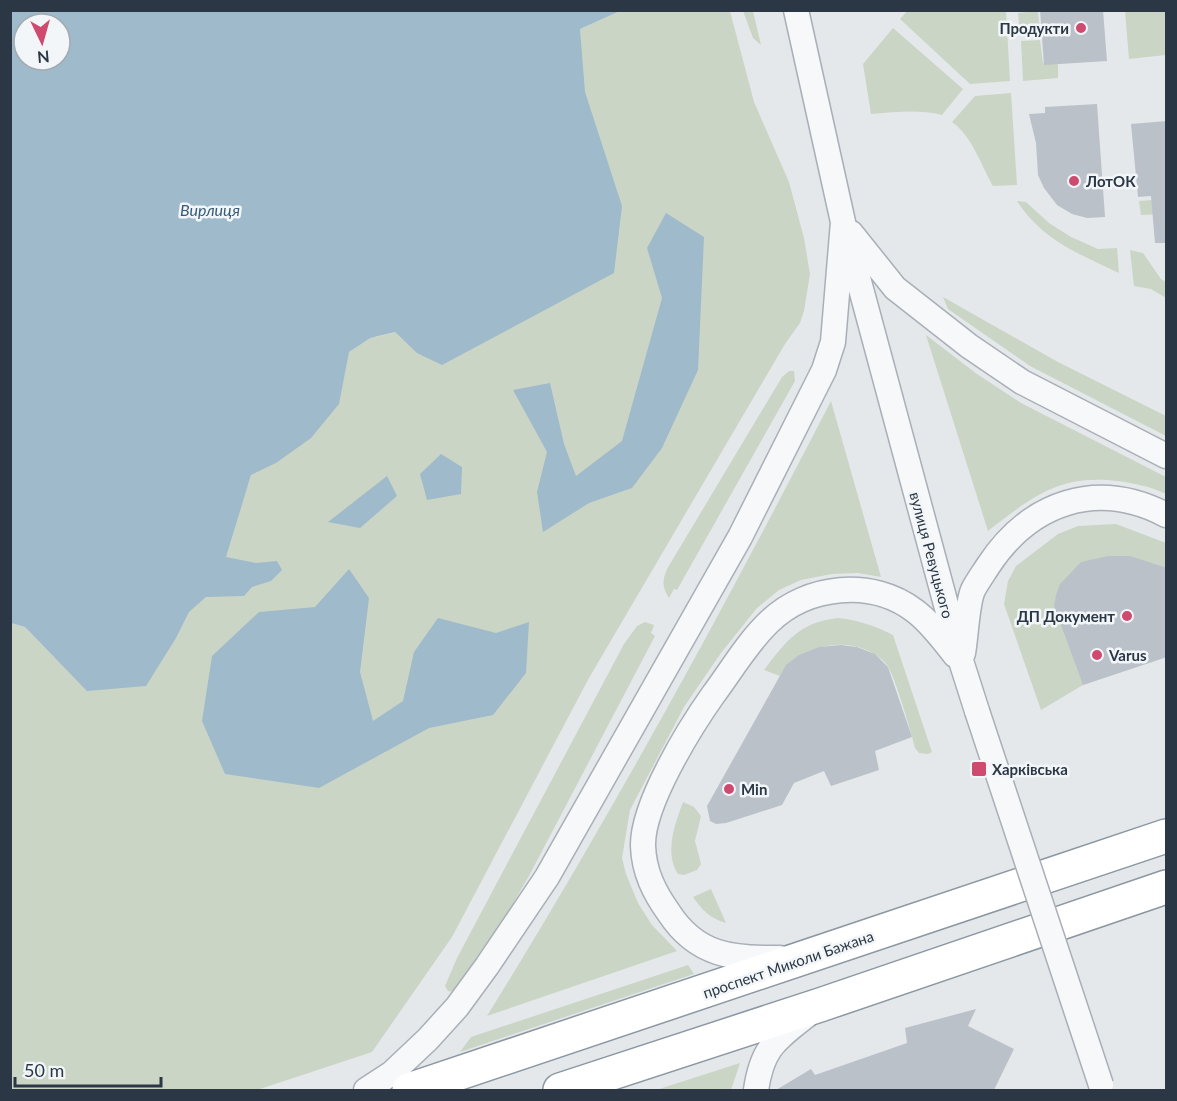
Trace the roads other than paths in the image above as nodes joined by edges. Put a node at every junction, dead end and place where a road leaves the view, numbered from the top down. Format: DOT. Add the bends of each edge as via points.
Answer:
graph roads {
  1 [pos="796,10"];
  2 [pos="843,222"];
  3 [pos="1167,456"];
  4 [pos="1167,515"];
  5 [pos="962,664"];
  6 [pos="1167,836"];
  7 [pos="1167,887"];
  8 [pos="807,958"];
  9 [pos="820,1005"];
  10 [pos="1102,1088"];
  11 [pos="366,1090"];
  12 [pos="409,1090"];
  13 [pos="560,1090"];
  14 [pos="756,1090"];
  1 -- 2 [label="street, вулиця Ревуцького"];
  2 -- 3 [label="street" via="895,288 969,346 1022,382"];
  2 -- 5 [label="street, вулиця Ревуцького"];
  2 -- 11 [label="street" via="833,342 824,370 740,537 547,877 493,957 428,1039"];
  4 -- 5 [label="street" via="1135,503 1083,498 1034,517 1000,548 972,591"];
  5 -- 8 [label="street" via="938,633 914,611 888,597 836,590 789,606 768,623 690,728 646,824 643,845 653,890 672,919 703,948 751,959"];
  5 -- 10 [label="street, вулиця Ревуцького, bridge"];
  6 -- 8 [label="highway, проспект Миколи Бажана"];
  7 -- 9 [label="highway"];
  8 -- 12 [label="highway, проспект Миколи Бажана"];
  9 -- 13 [label="highway"];
  9 -- 14 [label="street" via="780,1036 766,1053"];
}
